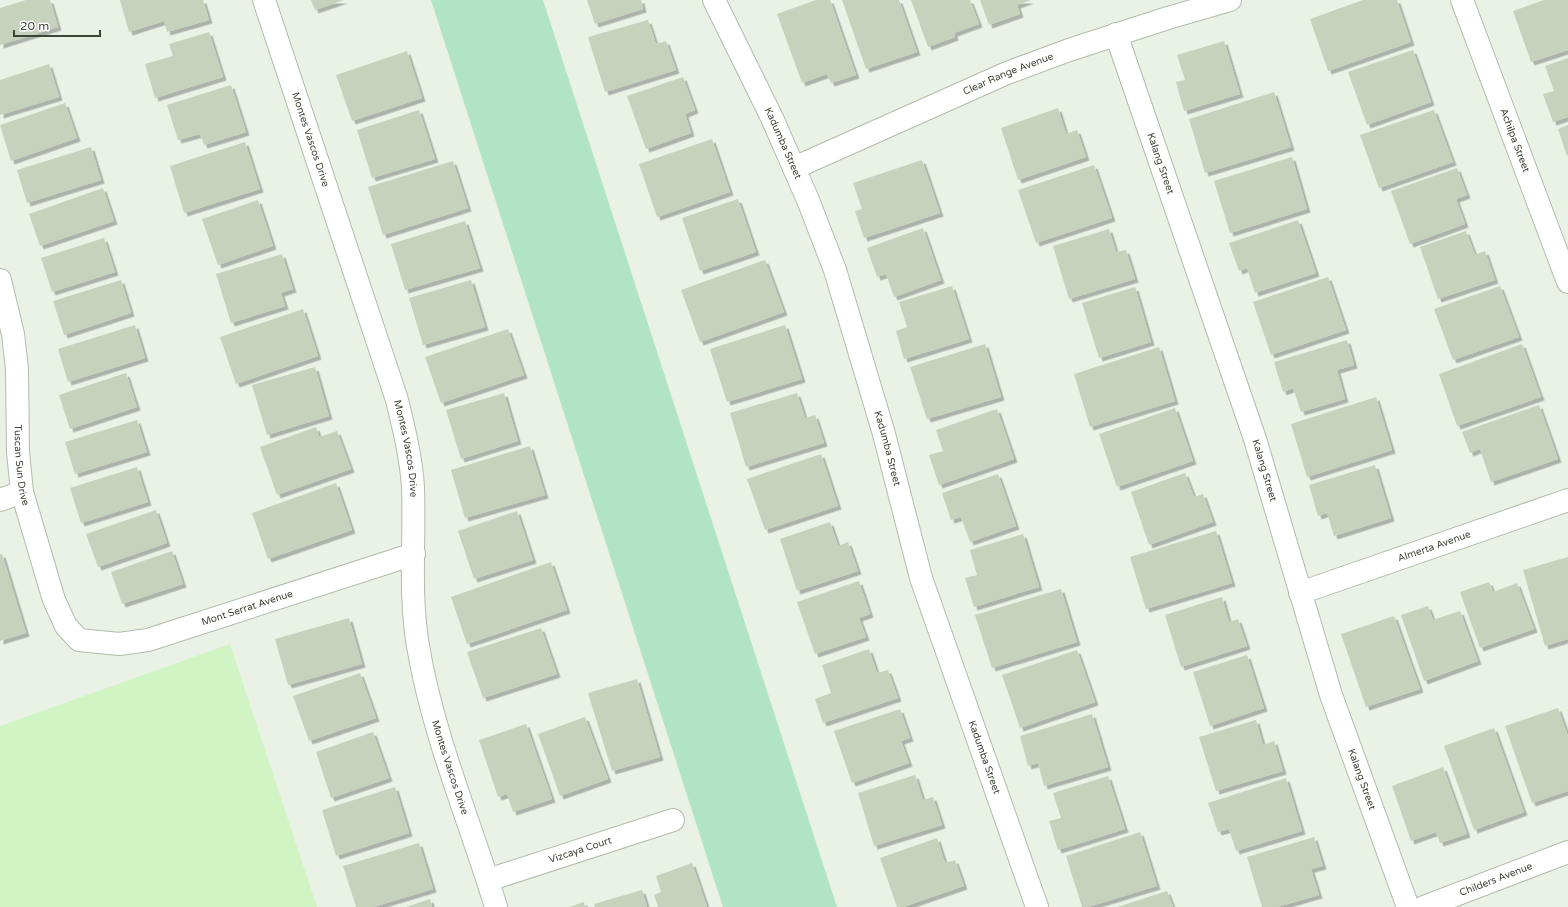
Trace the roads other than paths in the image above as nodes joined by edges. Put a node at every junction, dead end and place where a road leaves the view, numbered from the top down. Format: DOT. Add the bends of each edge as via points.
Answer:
graph roads {
  1 [pos="264,0"];
  2 [pos="714,0"];
  3 [pos="1230,0"];
  4 [pos="1462,0"];
  5 [pos="1116,34"];
  6 [pos="794,168"];
  7 [pos="0,280"];
  8 [pos="1568,282"];
  9 [pos="22,492"];
  10 [pos="0,500"];
  11 [pos="1568,500"];
  12 [pos="414,554"];
  13 [pos="1300,593"];
  14 [pos="79,640"];
  15 [pos="673,820"];
  16 [pos="1568,852"];
  17 [pos="488,880"];
  18 [pos="496,907"];
  19 [pos="1037,907"];
  20 [pos="1408,907"];
  21 [pos="1424,907"];
  1 -- 12 [label="street, Montes Vascos Drive" via="397,400 407,443 412,484"];
  2 -- 6 [label="street, Kadumba Street"];
  3 -- 5 [label="street, Clear Range Avenue"];
  4 -- 8 [label="street, Achilpa Street"];
  5 -- 6 [label="street, Clear Range Avenue" via="1007,73"];
  5 -- 13 [label="street, Kalang Street" via="1255,439"];
  6 -- 19 [label="street, Kadumba Street" via="838,277 884,434 921,578"];
  7 -- 9 [label="street, Tuscan Sun Drive" via="13,334 16,362 18,452"];
  9 -- 10 [label="street"];
  9 -- 14 [label="street, Tuscan Sun Drive" via="54,600 66,626"];
  11 -- 13 [label="street, Almerta Avenue"];
  12 -- 14 [label="street, Mont Serrat Avenue" via="148,640 119,644"];
  12 -- 17 [label="street, Montes Vascos Drive" via="413,604 418,646 427,686 438,729"];
  13 -- 20 [label="street, Kalang Street" via="1331,695"];
  15 -- 17 [label="street, Vizcaya Court"];
  16 -- 21 [label="street, Childers Avenue"];
  17 -- 18 [label="street, Montes Vascos Drive"];
}
